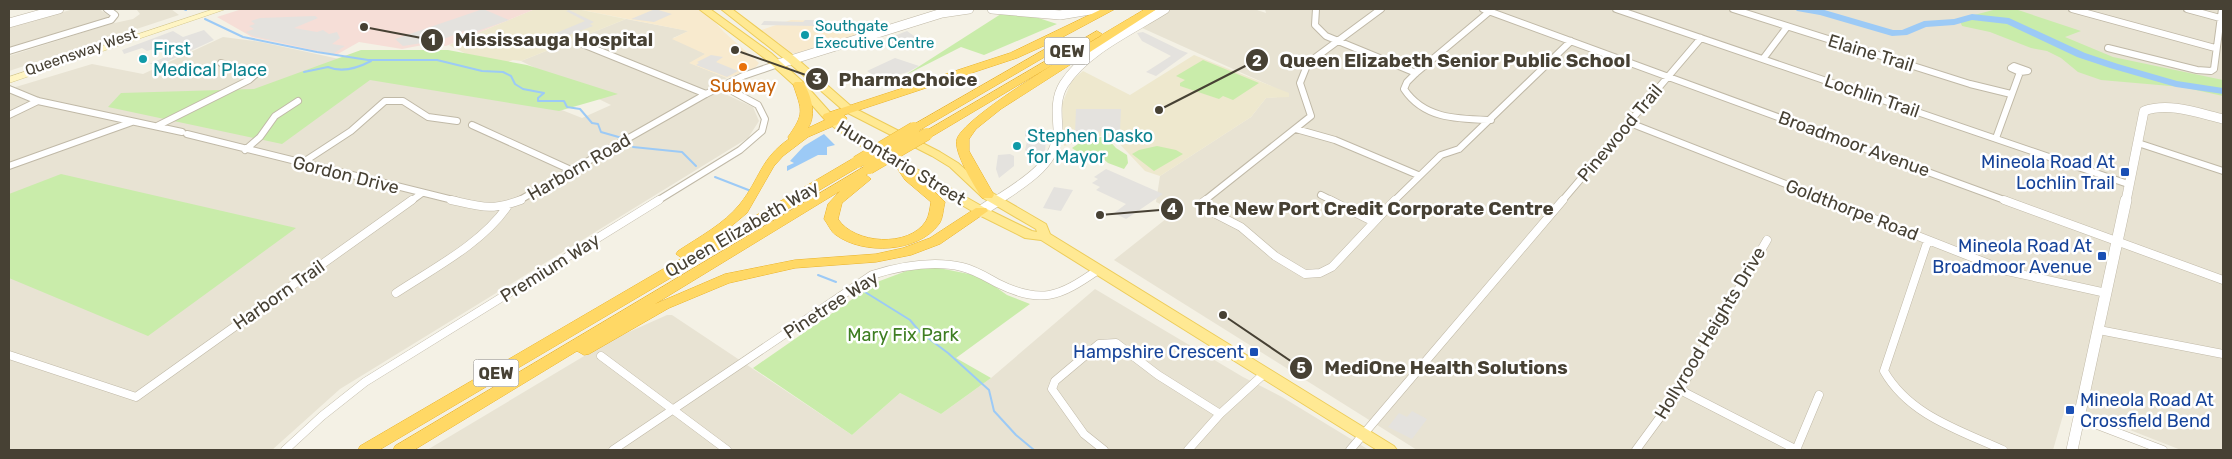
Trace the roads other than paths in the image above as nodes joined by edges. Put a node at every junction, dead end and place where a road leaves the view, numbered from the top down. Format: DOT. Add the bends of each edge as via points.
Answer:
graph roads {
  1 [pos="59,9"];
  2 [pos="107,9"];
  3 [pos="209,9"];
  4 [pos="222,9"];
  5 [pos="704,9"];
  6 [pos="726,9"];
  7 [pos="969,9"];
  8 [pos="992,9"];
  9 [pos="1096,9"];
  10 [pos="1110,9"];
  11 [pos="1118,9"];
  12 [pos="1139,9"];
  13 [pos="1152,9"];
  14 [pos="1165,9"];
  15 [pos="1316,9"];
  16 [pos="1381,9"];
  17 [pos="1616,9"];
  18 [pos="1733,9"];
  19 [pos="2072,9"];
  20 [pos="2187,9"];
  21 [pos="2222,9"];
  22 [pos="1487,10"];
  23 [pos="938,11"];
  24 [pos="2220,18"];
  25 [pos="9,22"];
  26 [pos="1787,27"];
  27 [pos="2221,34"];
  28 [pos="1701,38"];
  29 [pos="1336,41"];
  30 [pos="1571,41"];
  31 [pos="580,43"];
  32 [pos="2108,48"];
  33 [pos="2215,48"];
  34 [pos="9,51"];
  35 [pos="791,59"];
  36 [pos="1764,60"];
  37 [pos="221,63"];
  38 [pos="778,64"];
  39 [pos="2020,72"];
  40 [pos="1416,73"];
  41 [pos="9,76"];
  42 [pos="1668,76"];
  43 [pos="9,80"];
  44 [pos="799,84"];
  45 [pos="723,86"];
  46 [pos="9,90"];
  47 [pos="706,94"];
  48 [pos="2011,94"];
  49 [pos="38,101"];
  50 [pos="298,102"];
  51 [pos="851,111"];
  52 [pos="9,115"];
  53 [pos="830,119"];
  54 [pos="2223,119"];
  55 [pos="1491,120"];
  56 [pos="133,121"];
  57 [pos="457,121"];
  58 [pos="1630,123"];
  59 [pos="472,125"];
  60 [pos="158,126"];
  61 [pos="1296,129"];
  62 [pos="1996,138"];
  63 [pos="2138,143"];
  64 [pos="245,150"];
  65 [pos="783,150"];
  66 [pos="302,164"];
  67 [pos="9,166"];
  68 [pos="867,167"];
  69 [pos="903,168"];
  70 [pos="573,171"];
  71 [pos="2223,171"];
  72 [pos="1418,175"];
  73 [pos="2128,184"];
  74 [pos="422,193"];
  75 [pos="1321,195"];
  76 [pos="992,198"];
  77 [pos="507,207"];
  78 [pos="981,211"];
  79 [pos="1374,222"];
  80 [pos="1044,236"];
  81 [pos="1767,240"];
  82 [pos="1928,240"];
  83 [pos="2118,241"];
  84 [pos="1098,270"];
  85 [pos="2223,280"];
  86 [pos="396,293"];
  87 [pos="2106,293"];
  88 [pos="627,297"];
  89 [pos="2099,330"];
  90 [pos="2223,354"];
  91 [pos="9,355"];
  92 [pos="601,356"];
  93 [pos="1265,373"];
  94 [pos="1680,390"];
  95 [pos="498,392"];
  96 [pos="1819,395"];
  97 [pos="673,411"];
  98 [pos="1220,414"];
  99 [pos="2079,418"];
  100 [pos="1364,434"];
  101 [pos="285,450"];
  102 [pos="366,450"];
  103 [pos="401,450"];
  104 [pos="612,450"];
  105 [pos="727,450"];
  106 [pos="1104,450"];
  107 [pos="1188,450"];
  108 [pos="1350,450"];
  109 [pos="1389,450"];
  110 [pos="1636,450"];
  111 [pos="1796,450"];
  112 [pos="2003,450"];
  113 [pos="2072,450"];
  114 [pos="2163,450"];
  1 -- 25 [label="street"];
  2 -- 34 [label="street" via="115,15 111,20"];
  3 -- 41 [label="main road, Queensway West"];
  4 -- 43 [label="main road, Queensway West"];
  5 -- 38 [label="main road, Hurontario Street"];
  6 -- 35 [label="main road, Hurontario Street"];
  7 -- 23 [label="street"];
  8 -- 9 [label="street" via="1060,15"];
  10 -- 51 [label="highway" via="1001,61"];
  11 -- 68 [label="highway, Queen Elizabeth Way / QEW, bridge" via="914,128"];
  12 -- 68 [label="highway, QEW, bridge"];
  13 -- 76 [label="highway" via="997,106 972,126 963,139 963,151 970,168"];
  14 -- 76 [label="street" via="1077,68 1064,84 1056,104 1057,143 1054,152 1043,166"];
  15 -- 29 [label="street" via="1312,22 1315,29"];
  16 -- 29 [label="street"];
  17 -- 28 [label="street, Lochlin Trail"];
  18 -- 26 [label="street, Elaine Trail"];
  19 -- 33 [label="street"];
  20 -- 24 [label="street"];
  21 -- 24 [label="street"];
  22 -- 30 [label="street, Broadmoor Avenue"];
  22 -- 40 [label="street"];
  23 -- 35 [label="street"];
  24 -- 27 [label="street"];
  26 -- 36 [label="street"];
  26 -- 48 [label="street, Elaine Trail"];
  27 -- 33 [label="street"];
  28 -- 36 [label="street, Lochlin Trail"];
  28 -- 42 [label="street, Pinewood Trail"];
  29 -- 40 [label="street"];
  29 -- 61 [label="street" via="1308,63 1302,72 1298,84 1311,116"];
  30 -- 42 [label="street, Broadmoor Avenue"];
  30 -- 55 [label="street"];
  31 -- 47 [label="street"];
  32 -- 33 [label="street" via="2206,71 2214,69"];
  35 -- 38 [label="street"];
  35 -- 51 [label="main road, Hurontario Street"];
  36 -- 62 [label="street, Lochlin Trail"];
  37 -- 60 [label="street" via="257,73"];
  38 -- 44 [label="main road, Hurontario Street"];
  38 -- 45 [label="street, Harborn Road"];
  39 -- 48 [label="street"];
  40 -- 55 [label="street" via="1404,90 1426,111 1457,118"];
  42 -- 58 [label="street, Pinewood Trail"];
  42 -- 83 [label="street, Broadmoor Avenue"];
  44 -- 53 [label="main road, Hurontario Street"];
  44 -- 65 [label="highway" via="808,117"];
  45 -- 47 [label="street, Harborn Road"];
  45 -- 101 [label="street, Premium Way" via="762,110 764,126 756,138 365,382"];
  46 -- 49 [label="street, Gordon Drive"];
  47 -- 70 [label="street, Harborn Road"];
  48 -- 62 [label="street"];
  49 -- 52 [label="street"];
  49 -- 56 [label="street, Gordon Drive"];
  50 -- 64 [label="street" via="275,116 260,137"];
  51 -- 53 [label="highway"];
  51 -- 76 [label="main road, Hurontario Street" via="954,165"];
  53 -- 65 [label="highway"];
  53 -- 69 [label="main road, Hurontario Street"];
  54 -- 63 [label="street" via="2150,108 2144,111"];
  55 -- 72 [label="street" via="1458,149 1441,155"];
  56 -- 60 [label="street, Gordon Drive"];
  56 -- 67 [label="street"];
  57 -- 66 [label="street" via="428,117 403,101 385,101 351,131"];
  58 -- 82 [label="street, Goldthorpe Road"];
  58 -- 100 [label="street, Pinewood Trail"];
  59 -- 70 [label="street"];
  60 -- 64 [label="street, Gordon Drive"];
  61 -- 72 [label="street" via="1335,140"];
  61 -- 79 [label="street" via="1207,198 1202,203 1204,208 1241,227 1275,256 1305,274 1320,273 1332,267"];
  62 -- 73 [label="street, Lochlin Trail"];
  63 -- 71 [label="street"];
  63 -- 73 [label="street"];
  64 -- 66 [label="street, Gordon Drive"];
  65 -- 88 [label="highway" via="772,160 742,209 721,229 655,273"];
  66 -- 74 [label="street, Gordon Drive"];
  68 -- 69 [label="highway" via="835,204 831,214 834,227 842,235 872,244 912,238 936,219 938,202"];
  68 -- 88 [label="highway, Queen Elizabeth Way / QEW"];
  68 -- 95 [label="highway, Queen Elizabeth Way / QEW"];
  69 -- 78 [label="main road, Hurontario Street"];
  70 -- 77 [label="street, Harborn Road"];
  72 -- 79 [label="street"];
  73 -- 83 [label="street"];
  74 -- 77 [label="street, Gordon Drive" via="477,206"];
  74 -- 91 [label="street, Harborn Trail" via="136,397"];
  75 -- 79 [label="street"];
  76 -- 78 [label="street"];
  76 -- 80 [label="main road, Hurontario Street" via="1042,227"];
  77 -- 86 [label="street, Harborn Road" via="504,214 483,232"];
  78 -- 80 [label="main road, Hurontario Street" via="1030,235"];
  78 -- 95 [label="highway" via="936,241 906,252 876,258 795,264 726,279 664,305 554,367"];
  80 -- 84 [label="main road, Hurontario Street"];
  81 -- 94 [label="street, Hollyrood Heights Drive"];
  82 -- 87 [label="street, Goldthorpe Road" via="2007,271"];
  82 -- 112 [label="street" via="1884,371 1888,384 1902,398 1930,416"];
  83 -- 85 [label="street, Broadmoor Avenue"];
  83 -- 87 [label="street"];
  84 -- 93 [label="main road, Hurontario Street"];
  84 -- 97 [label="street, Pinetree Way" via="1064,293 1037,298 1021,295 964,267 927,263 891,269 857,284"];
  87 -- 89 [label="street"];
  88 -- 102 [label="highway, Queen Elizabeth Way / QEW"];
  89 -- 90 [label="street"];
  89 -- 99 [label="street"];
  92 -- 97 [label="street"];
  93 -- 98 [label="street"];
  93 -- 100 [label="main road, Hurontario Street"];
  94 -- 110 [label="street, Hollyrood Heights Drive"];
  94 -- 111 [label="street"];
  95 -- 103 [label="highway, Queen Elizabeth Way / QEW"];
  96 -- 111 [label="street"];
  97 -- 104 [label="street, Pinetree Way"];
  97 -- 105 [label="street"];
  98 -- 106 [label="street" via="1158,375 1116,343 1099,344 1055,381 1052,389 1084,434"];
  98 -- 107 [label="street"];
  99 -- 113 [label="street"];
  99 -- 114 [label="street"];
  100 -- 108 [label="street, Pinewood Trail"];
  100 -- 109 [label="main road, Hurontario Street"];
}
